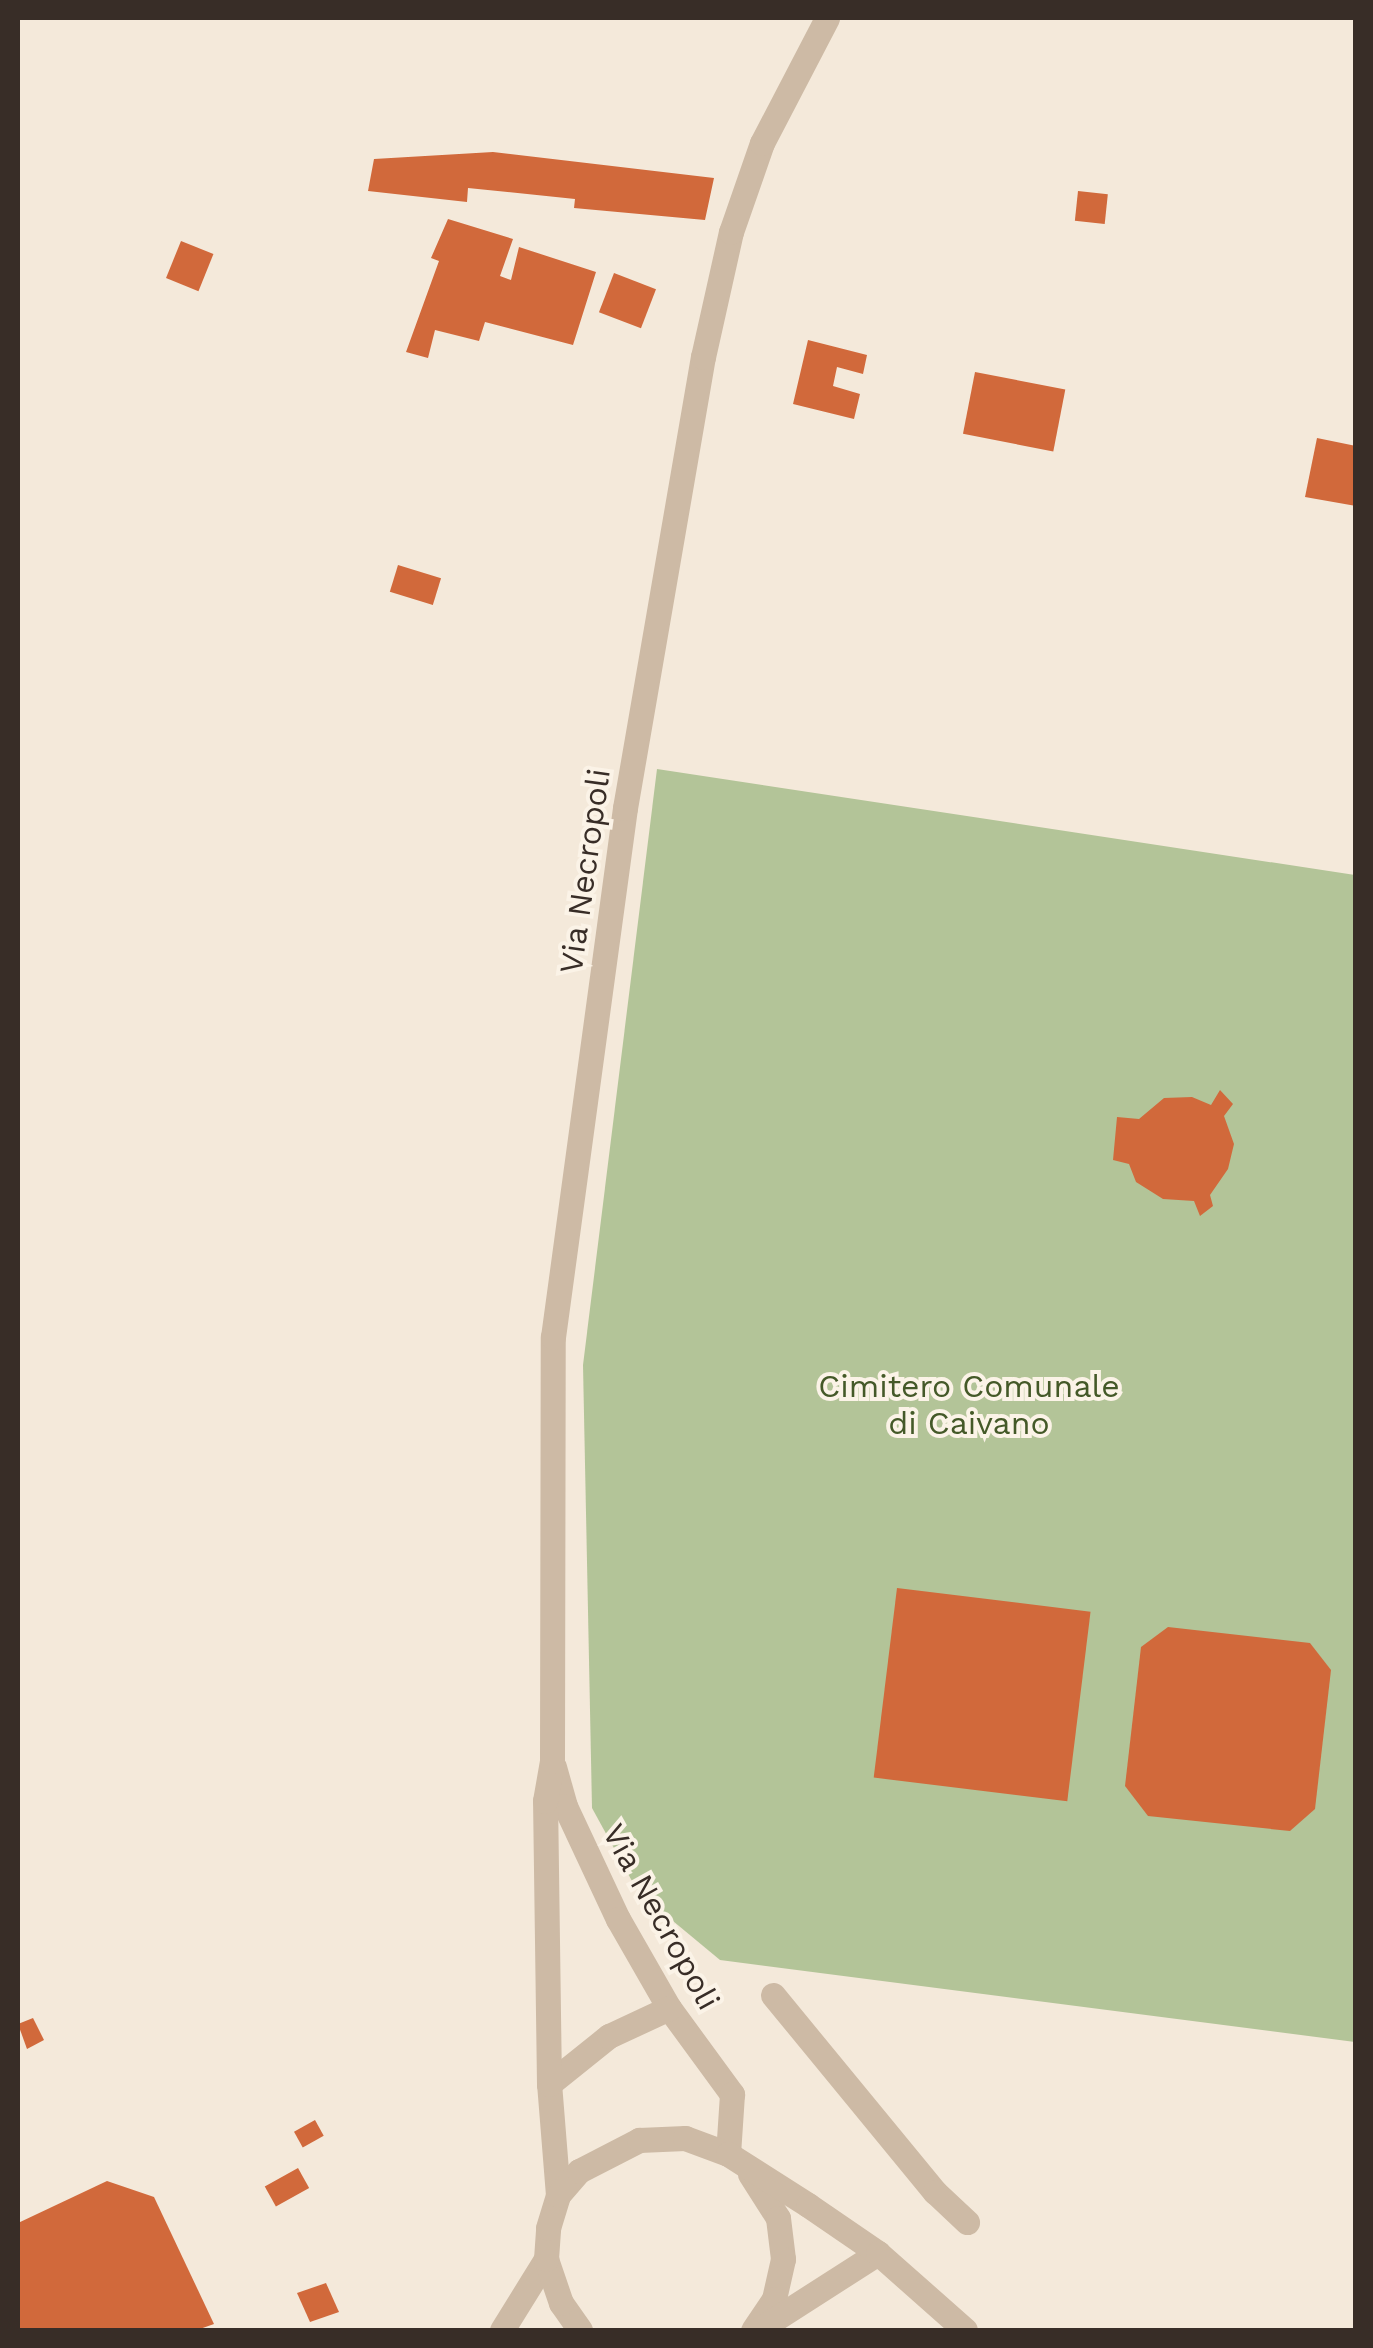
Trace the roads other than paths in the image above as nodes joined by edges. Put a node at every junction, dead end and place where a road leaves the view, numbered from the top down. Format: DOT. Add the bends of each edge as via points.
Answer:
graph roads {
  1 [pos="828,18"];
  2 [pos="552,1761"];
  3 [pos="773,1995"];
  4 [pos="669,2008"];
  5 [pos="549,2084"];
  6 [pos="728,2154"];
  7 [pos="558,2195"];
  8 [pos="967,2222"];
  9 [pos="878,2253"];
  10 [pos="546,2259"];
  11 [pos="502,2330"];
  12 [pos="580,2330"];
  13 [pos="755,2330"];
  14 [pos="966,2330"];
  1 -- 2 [label="street, Via Necropoli" via="762,143 731,232 625,808 553,1337"];
  2 -- 4 [label="street, Via Necropoli" via="618,1918"];
  2 -- 5 [label="street, Via Necropoli" via="544,1801"];
  3 -- 8 [label="street"];
  4 -- 5 [label="street" via="609,2036"];
  4 -- 6 [label="street, Via Necropoli" via="732,2094"];
  5 -- 7 [label="street, Via Necropoli"];
  6 -- 7 [label="street" via="685,2138 639,2140 579,2171"];
  6 -- 9 [label="street"];
  6 -- 13 [label="street" via="759,2182 778,2218 783,2259 774,2300"];
  7 -- 10 [label="street, Via Necropoli"];
  9 -- 13 [label="street"];
  9 -- 14 [label="street"];
  10 -- 11 [label="street"];
  10 -- 12 [label="street" via="561,2303"];
}
